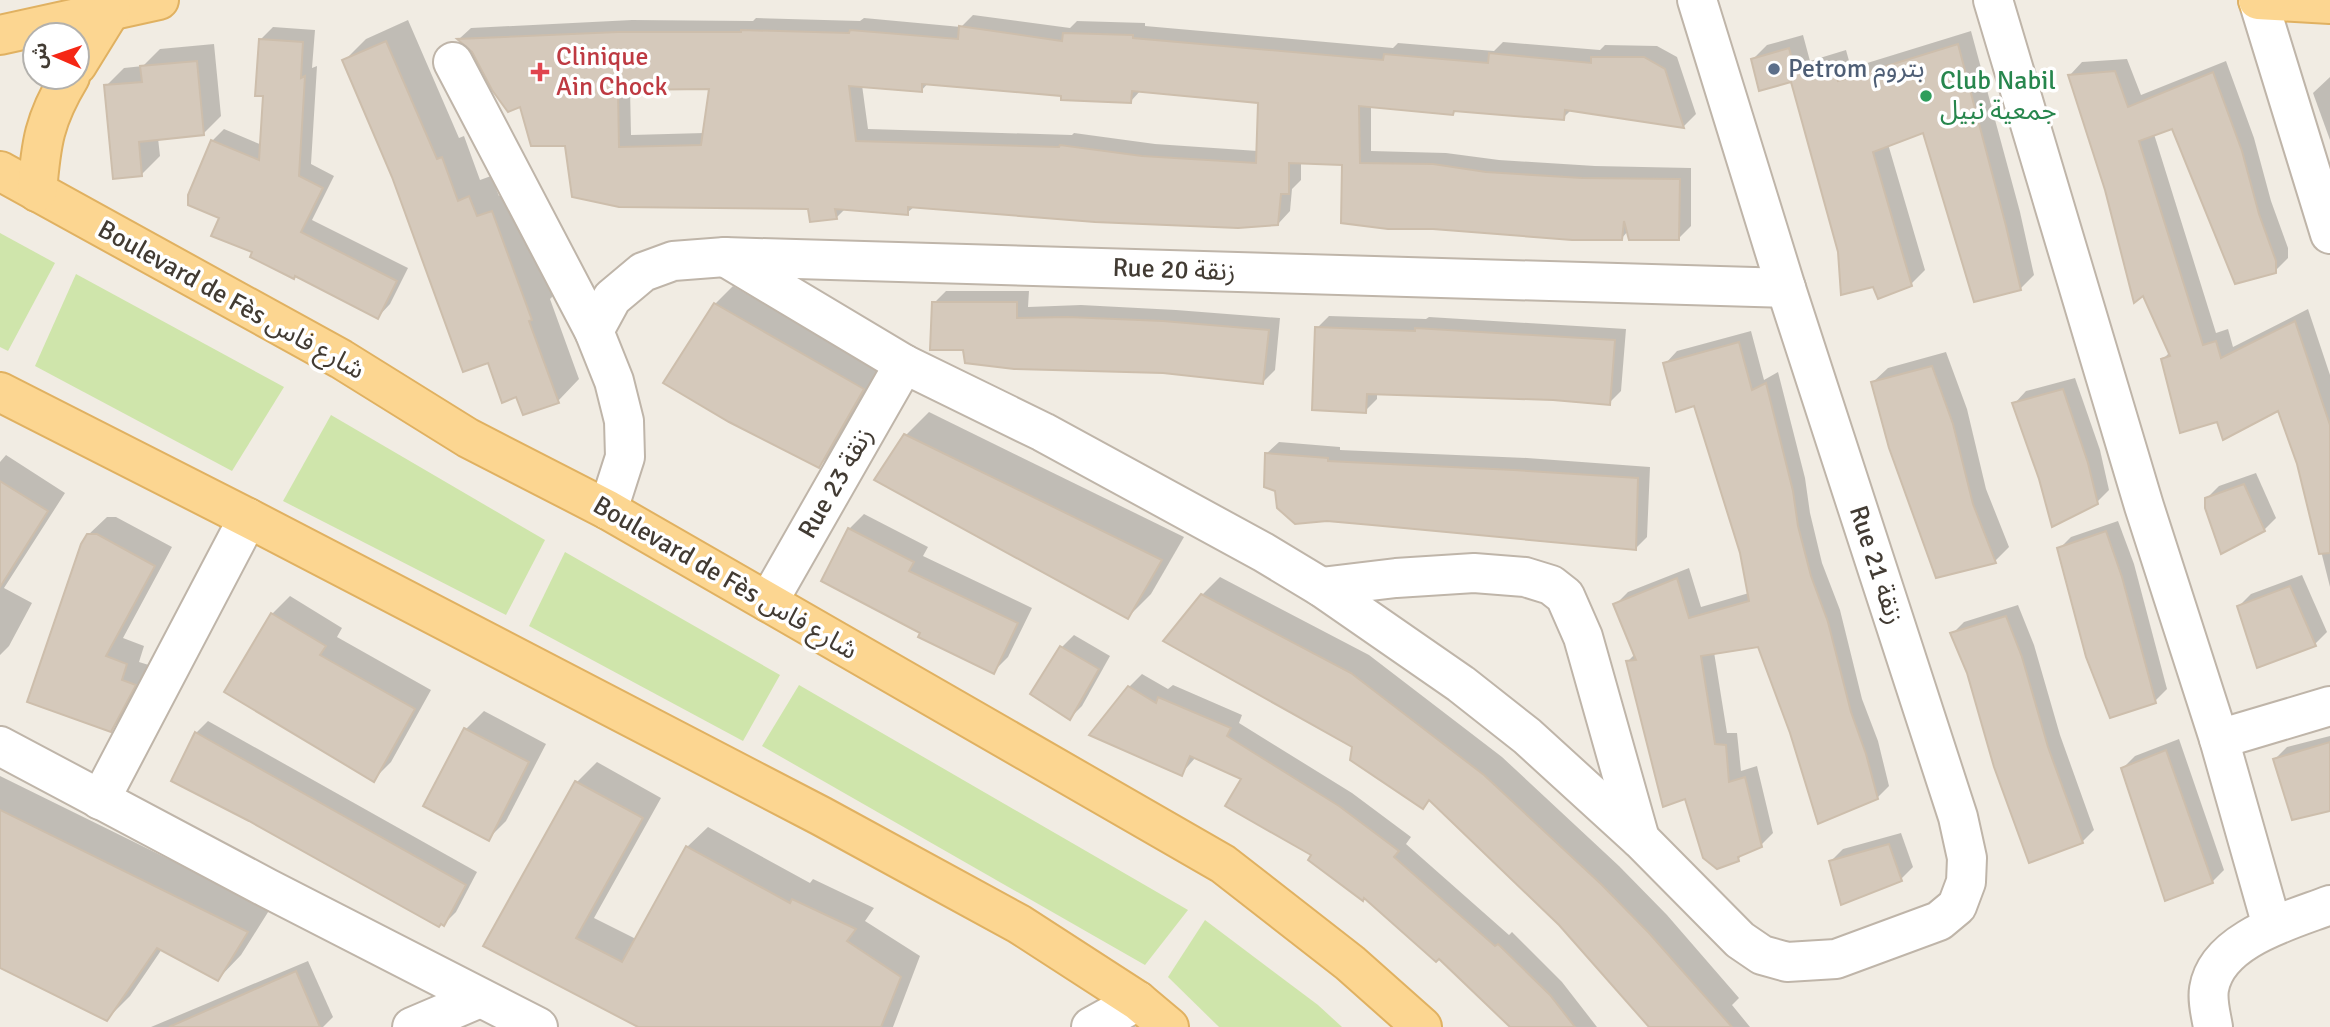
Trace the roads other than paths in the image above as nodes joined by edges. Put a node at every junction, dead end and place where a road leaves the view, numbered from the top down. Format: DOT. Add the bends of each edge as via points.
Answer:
graph roads {
  1 [pos="159,0"];
  2 [pos="1697,0"];
  3 [pos="1993,0"];
  4 [pos="2258,0"];
  5 [pos="2330,4"];
  6 [pos="111,10"];
  7 [pos="0,35"];
  8 [pos="91,42"];
  9 [pos="453,62"];
  10 [pos="62,91"];
  11 [pos="0,170"];
  12 [pos="37,192"];
  13 [pos="2330,234"];
  14 [pos="725,257"];
  15 [pos="1786,288"];
  16 [pos="594,331"];
  17 [pos="904,364"];
  18 [pos="0,392"];
  19 [pos="608,510"];
  20 [pos="248,518"];
  21 [pos="1321,587"];
  22 [pos="768,602"];
  23 [pos="2330,706"];
  24 [pos="2219,738"];
  25 [pos="0,746"];
  26 [pos="100,800"];
  27 [pos="1641,840"];
  28 [pos="2330,905"];
  29 [pos="2272,926"];
  30 [pos="481,998"];
  31 [pos="1138,1001"];
  32 [pos="412,1027"];
  33 [pos="538,1027"];
  34 [pos="1091,1027"];
  35 [pos="1169,1027"];
  36 [pos="1422,1027"];
  37 [pos="2213,1027"];
  1 -- 6 [label="main road"];
  2 -- 15 [label="street, Rue 21 زنقة"];
  3 -- 24 [label="street" via="2144,506"];
  4 -- 5 [label="main road"];
  4 -- 13 [label="street"];
  6 -- 7 [label="main road"];
  6 -- 8 [label="main road"];
  9 -- 16 [label="street"];
  10 -- 12 [label="main road" via="43,136"];
  11 -- 12 [label="main road, Boulevard de Fès شارع فاس"];
  12 -- 19 [label="main road, Boulevard de Fès شارع فاس" via="341,359 468,438"];
  14 -- 15 [label="street, Rue 20 زنقة"];
  14 -- 16 [label="street, Rue 20 زنقة" via="673,261 643,272 612,298"];
  14 -- 17 [label="street, Rue 21 زنقة"];
  15 -- 27 [label="street, Rue 21 زنقة" via="1958,817 1967,858 1966,882 1957,906 1939,921 1836,959 1787,962 1762,955 1740,940"];
  16 -- 19 [label="street" via="624,421 625,457"];
  17 -- 21 [label="street, Rue 21 زنقة" via="1043,432"];
  17 -- 22 [label="street, Rue 23 زنقة"];
  18 -- 20 [label="main road"];
  19 -- 22 [label="main road, Boulevard de Fès شارع فاس"];
  20 -- 26 [label="street"];
  20 -- 31 [label="main road" via="833,822 1019,923"];
  21 -- 27 [label="street, Rue 21 زنقة" via="1527,736"];
  21 -- 27 [label="street" via="1474,573 1525,577 1551,585 1565,596 1583,637"];
  22 -- 36 [label="main road, Boulevard de Fès شارع فاس" via="1223,864 1350,963"];
  23 -- 24 [label="street"];
  24 -- 29 [label="street"];
  25 -- 26 [label="street"];
  26 -- 30 [label="street"];
  28 -- 29 [label="street"];
  29 -- 37 [label="street" via="2218,966 2208,991"];
  30 -- 32 [label="street"];
  30 -- 33 [label="street"];
  31 -- 34 [label="street"];
  31 -- 35 [label="main road"];
}
